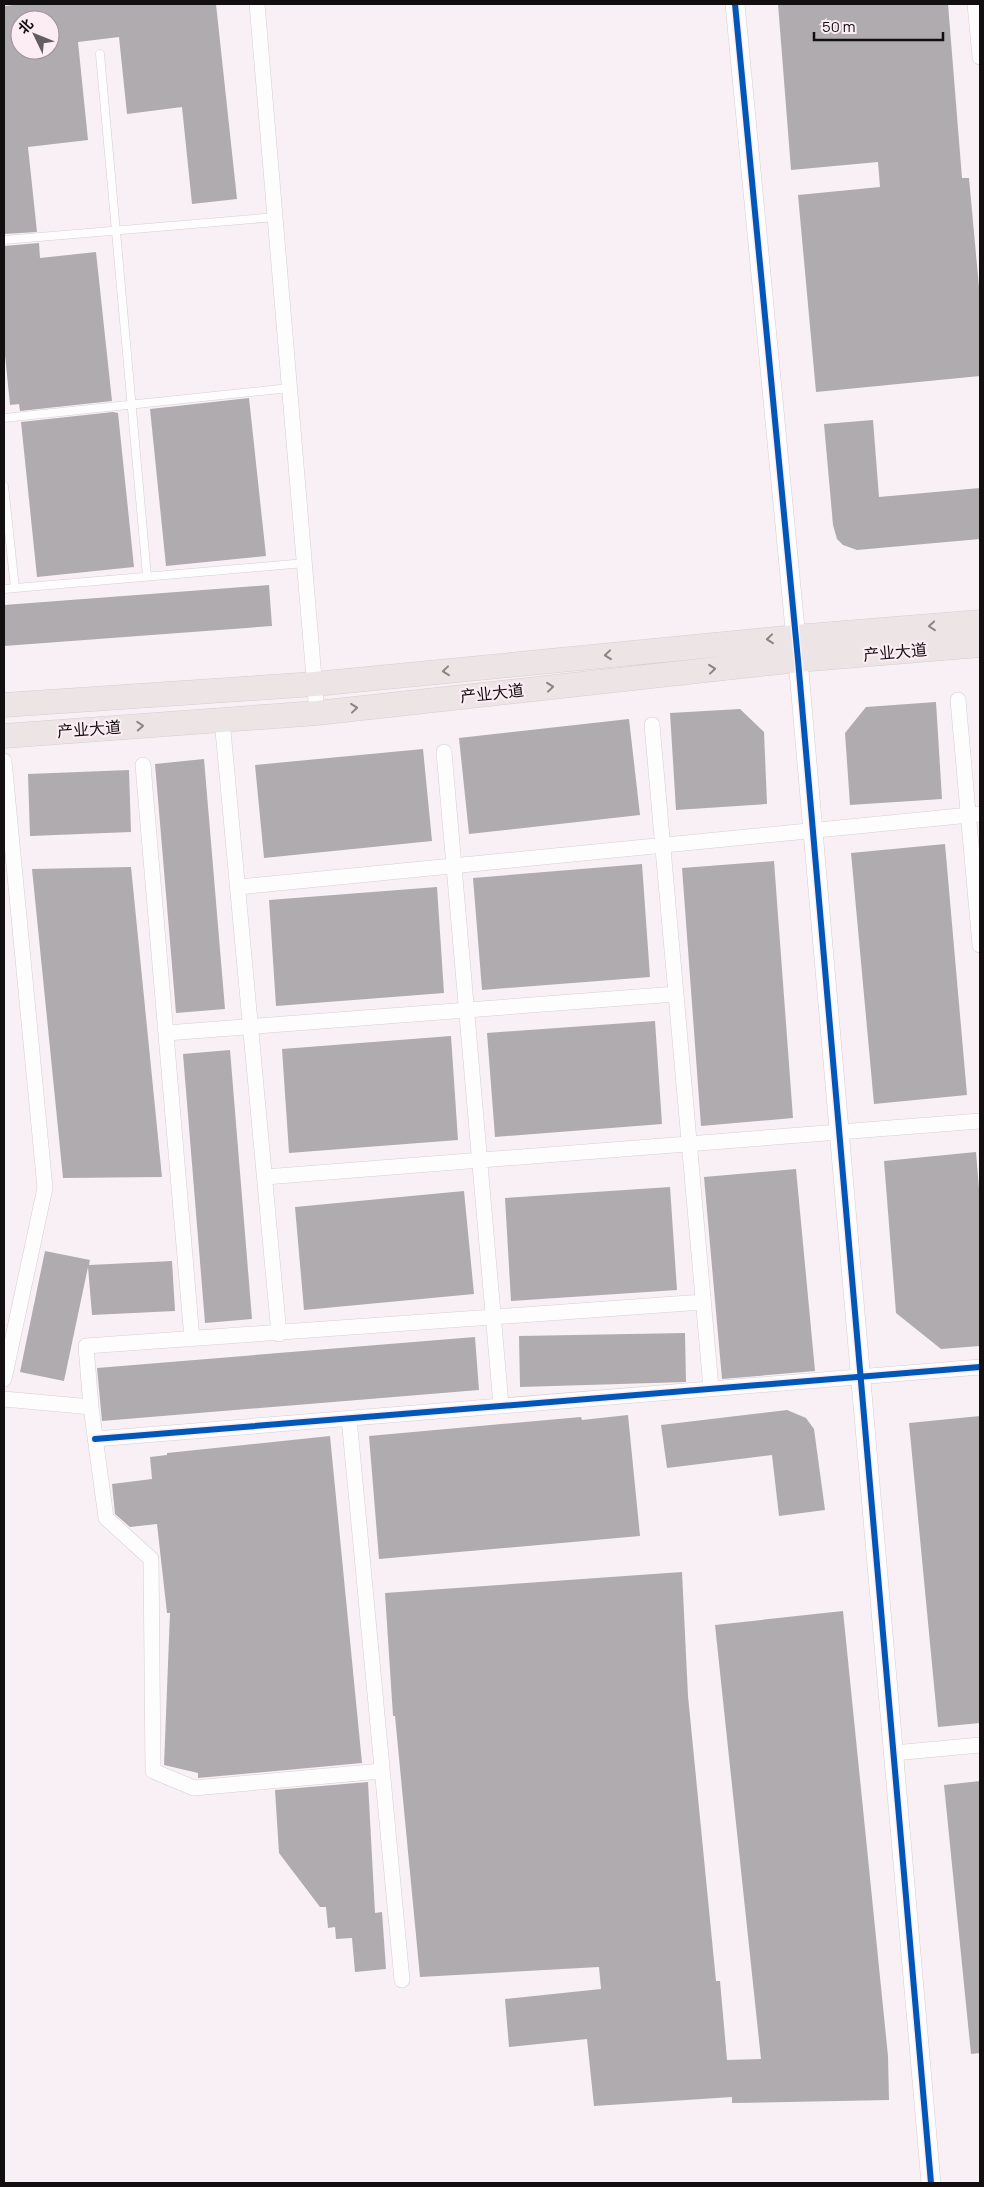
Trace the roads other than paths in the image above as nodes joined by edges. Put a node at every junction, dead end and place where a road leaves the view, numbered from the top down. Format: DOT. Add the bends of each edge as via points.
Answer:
graph roads {
  1 [pos="258,4"];
  2 [pos="736,4"];
  3 [pos="975,4"];
  4 [pos="100,54"];
  5 [pos="980,57"];
  6 [pos="276,217"];
  7 [pos="116,230"];
  8 [pos="4,240"];
  9 [pos="290,388"];
  10 [pos="132,404"];
  11 [pos="4,418"];
  12 [pos="4,486"];
  13 [pos="305,563"];
  14 [pos="148,576"];
  15 [pos="4,588"];
  16 [pos="15,588"];
  17 [pos="980,622"];
  18 [pos="980,645"];
  19 [pos="797,648"];
  20 [pos="315,684"];
  21 [pos="958,700"];
  22 [pos="4,705"];
  23 [pos="317,712"];
  24 [pos="222,720"];
  25 [pos="652,725"];
  26 [pos="4,736"];
  27 [pos="444,752"];
  28 [pos="4,761"];
  29 [pos="144,765"];
  30 [pos="974,814"];
  31 [pos="814,830"];
  32 [pos="662,845"];
  33 [pos="454,865"];
  34 [pos="239,887"];
  35 [pos="980,945"];
  36 [pos="676,994"];
  37 [pos="467,1010"];
  38 [pos="251,1026"];
  39 [pos="166,1033"];
  40 [pos="980,1121"];
  41 [pos="840,1132"];
  42 [pos="689,1144"];
  43 [pos="480,1160"];
  44 [pos="265,1176"];
  45 [pos="704,1302"];
  46 [pos="494,1318"];
  47 [pos="279,1334"];
  48 [pos="192,1339"];
  49 [pos="980,1367"];
  50 [pos="861,1376"];
  51 [pos="4,1379"];
  52 [pos="711,1388"];
  53 [pos="4,1399"];
  54 [pos="501,1406"];
  55 [pos="91,1407"];
  56 [pos="349,1418"];
  57 [pos="95,1439"];
  58 [pos="980,1745"];
  59 [pos="894,1753"];
  60 [pos="382,1771"];
  61 [pos="402,1980"];
  62 [pos="932,2183"];
  1 -- 6 [label="street"];
  2 -- 19 [label="street"];
  3 -- 5 [label="street"];
  4 -- 7 [label="lane"];
  6 -- 7 [label="lane"];
  6 -- 9 [label="street"];
  7 -- 8 [label="lane"];
  7 -- 10 [label="lane"];
  9 -- 10 [label="lane"];
  9 -- 13 [label="street"];
  10 -- 11 [label="lane"];
  10 -- 14 [label="lane"];
  12 -- 16 [label="lane"];
  13 -- 14 [label="lane"];
  13 -- 20 [label="street"];
  14 -- 16 [label="lane"];
  15 -- 16 [label="lane"];
  17 -- 19 [label="main road, 产业大道, one-way"];
  18 -- 19 [label="main road, 产业大道"];
  19 -- 20 [label="main road, 产业大道, one-way"];
  23 -- 19 [label="main road, 产业大道, one-way"];
  19 -- 31 [label="street"];
  20 -- 22 [label="main road, 产业大道"];
  20 -- 23 [label="street"];
  21 -- 30 [label="street"];
  23 -- 24 [label="main road, 产业大道"];
  26 -- 24 [label="main road, 产业大道, one-way"];
  24 -- 34 [label="street"];
  25 -- 32 [label="street"];
  27 -- 33 [label="street"];
  28 -- 51 [label="street" via="46,1188"];
  29 -- 39 [label="street"];
  30 -- 31 [label="street"];
  30 -- 35 [label="street"];
  31 -- 32 [label="street"];
  31 -- 41 [label="street"];
  32 -- 33 [label="street"];
  32 -- 36 [label="street"];
  33 -- 34 [label="street"];
  33 -- 37 [label="street"];
  34 -- 38 [label="street"];
  36 -- 37 [label="street"];
  36 -- 42 [label="street"];
  37 -- 38 [label="street"];
  37 -- 43 [label="street"];
  38 -- 39 [label="street"];
  38 -- 44 [label="street"];
  39 -- 48 [label="street"];
  40 -- 41 [label="street"];
  41 -- 42 [label="street"];
  41 -- 50 [label="street"];
  42 -- 43 [label="street"];
  42 -- 45 [label="street"];
  43 -- 44 [label="street"];
  43 -- 46 [label="street"];
  44 -- 47 [label="street"];
  45 -- 46 [label="street"];
  45 -- 52 [label="street"];
  46 -- 47 [label="street"];
  46 -- 54 [label="street"];
  47 -- 48 [label="street"];
  48 -- 55 [label="street" via="86,1346"];
  49 -- 50 [label="street"];
  50 -- 52 [label="street"];
  50 -- 59 [label="street"];
  52 -- 54 [label="street"];
  53 -- 55 [label="street"];
  54 -- 56 [label="street"];
  55 -- 57 [label="street"];
  56 -- 57 [label="street"];
  56 -- 60 [label="street"];
  57 -- 60 [label="street" via="106,1518 151,1559 153,1771 194,1788"];
  58 -- 59 [label="street"];
  59 -- 62 [label="street"];
  60 -- 61 [label="street"];
}
